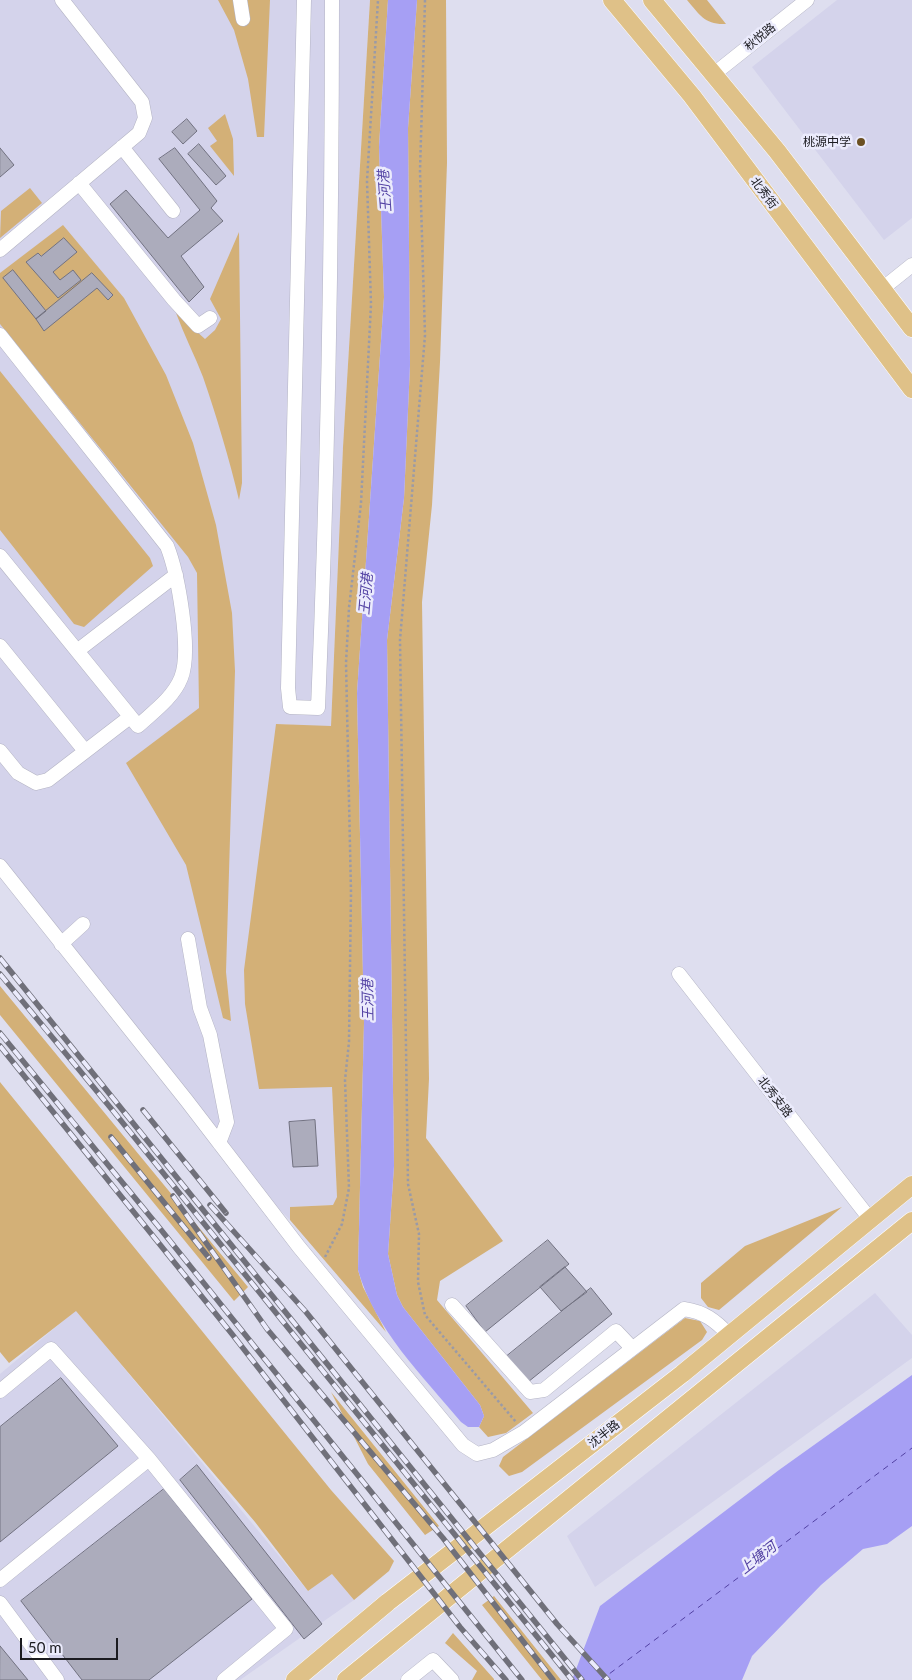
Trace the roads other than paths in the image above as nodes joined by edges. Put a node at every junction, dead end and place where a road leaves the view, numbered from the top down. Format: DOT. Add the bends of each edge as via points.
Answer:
graph roads {
  1 [pos="62,0"];
  2 [pos="240,0"];
  3 [pos="304,0"];
  4 [pos="332,0"];
  5 [pos="612,0"];
  6 [pos="652,0"];
  7 [pos="806,0"];
  8 [pos="243,20"];
  9 [pos="714,74"];
  10 [pos="122,147"];
  11 [pos="79,183"];
  12 [pos="173,211"];
  13 [pos="0,250"];
  14 [pos="912,265"];
  15 [pos="882,289"];
  16 [pos="210,318"];
  17 [pos="912,328"];
  18 [pos="0,334"];
  19 [pos="912,389"];
  20 [pos="0,556"];
  21 [pos="176,575"];
  22 [pos="0,646"];
  23 [pos="77,651"];
  24 [pos="130,717"];
  25 [pos="0,751"];
  26 [pos="85,752"];
  27 [pos="0,866"];
  28 [pos="83,924"];
  29 [pos="188,939"];
  30 [pos="61,944"];
  31 [pos="679,974"];
  32 [pos="219,1143"];
  33 [pos="912,1185"];
  34 [pos="870,1220"];
  35 [pos="912,1221"];
  36 [pos="452,1305"];
  37 [pos="729,1334"];
  38 [pos="632,1348"];
  39 [pos="0,1391"];
  40 [pos="149,1459"];
  41 [pos="0,1580"];
  42 [pos="0,1603"];
  43 [pos="57,1680"];
  44 [pos="224,1680"];
  45 [pos="295,1680"];
  46 [pos="346,1680"];
  47 [pos="410,1680"];
  48 [pos="452,1680"];
  1 -- 10 [label="street" via="142,102 145,118 142,125"];
  2 -- 8 [label="street"];
  3 -- 4 [label="street" via="288,688 290,707 318,708 327,437"];
  5 -- 19 [label="main road, 北秀街" via="692,96"];
  6 -- 9 [label="main road"];
  7 -- 9 [label="street, 秋悦路"];
  9 -- 15 [label="main road" via="777,150"];
  10 -- 11 [label="street"];
  10 -- 12 [label="street"];
  11 -- 13 [label="street"];
  11 -- 16 [label="street" via="198,326"];
  14 -- 15 [label="street"];
  15 -- 17 [label="main road"];
  18 -- 21 [label="street" via="167,546"];
  20 -- 23 [label="street"];
  21 -- 23 [label="street"];
  21 -- 24 [label="street" via="186,649 181,678 169,698 138,726"];
  22 -- 26 [label="street"];
  23 -- 24 [label="street"];
  24 -- 26 [label="street"];
  25 -- 26 [label="street" via="18,773 36,783 48,780"];
  27 -- 30 [label="street"];
  28 -- 30 [label="street"];
  29 -- 32 [label="street" via="200,1008 210,1035 227,1122"];
  30 -- 32 [label="street"];
  31 -- 34 [label="street, 北秀支路"];
  32 -- 38 [label="street" via="318,1270 463,1445 477,1454 493,1450 524,1432"];
  33 -- 34 [label="main road, 沈半路"];
  34 -- 37 [label="main road, 沈半路"];
  35 -- 46 [label="main road"];
  36 -- 38 [label="street" via="530,1392 544,1390 616,1331"];
  37 -- 38 [label="street" via="716,1320 700,1311 684,1309"];
  37 -- 45 [label="main road, 沈半路" via="388,1602"];
  39 -- 40 [label="street" via="51,1349"];
  40 -- 41 [label="street"];
  40 -- 44 [label="street" via="286,1629"];
  42 -- 43 [label="street"];
  47 -- 48 [label="street" via="433,1660"];
}
